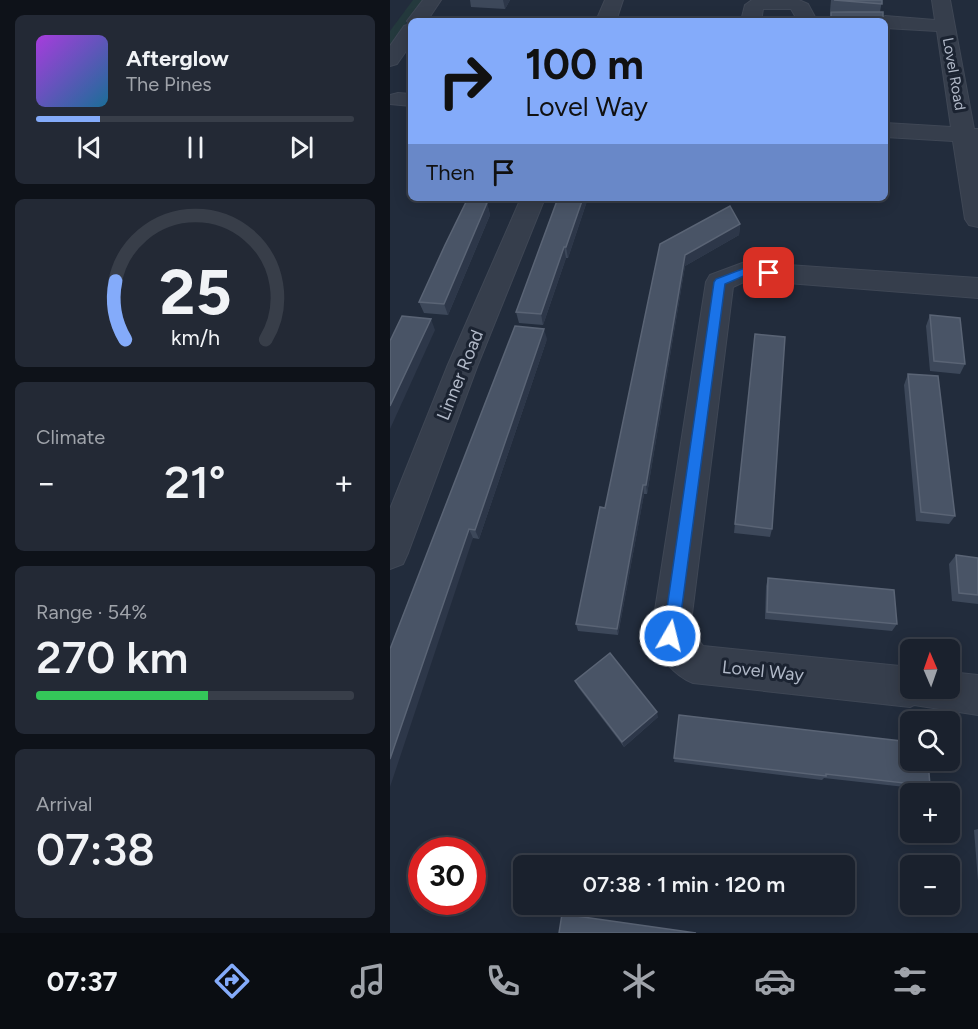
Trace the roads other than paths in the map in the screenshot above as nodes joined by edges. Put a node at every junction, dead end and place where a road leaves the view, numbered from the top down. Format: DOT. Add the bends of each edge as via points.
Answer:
graph roads {
  1 [pos="432,0"];
  2 [pos="614,0"];
  3 [pos="941,0"];
  4 [pos="419,18"];
  5 [pos="607,18"];
  6 [pos="752,18"];
  7 [pos="803,18"];
  8 [pos="888,22"];
  9 [pos="945,26"];
  10 [pos="408,34"];
  11 [pos="390,60"];
  12 [pos="888,130"];
  13 [pos="972,135"];
  14 [pos="532,201"];
  15 [pos="978,219"];
  16 [pos="978,288"];
  17 [pos="390,553"];
  18 [pos="900,686"];
  19 [pos="960,693"];
  20 [pos="978,695"];
  1 -- 4 [label="street"];
  2 -- 5 [label="street"];
  3 -- 9 [label="street, Lovel Road"];
  6 -- 7 [label="street" via="754,5 764,2 795,3 801,8"];
  8 -- 9 [label="street"];
  9 -- 13 [label="street, Lovel Road"];
  10 -- 11 [label="street"];
  12 -- 13 [label="street"];
  13 -- 15 [label="street, Lovel Road"];
  14 -- 17 [label="street, Linner Road"];
  16 -- 18 [label="street, Lovel Way" via="745,271 720,282 670,636 693,664"];
  19 -- 20 [label="street"];
}
